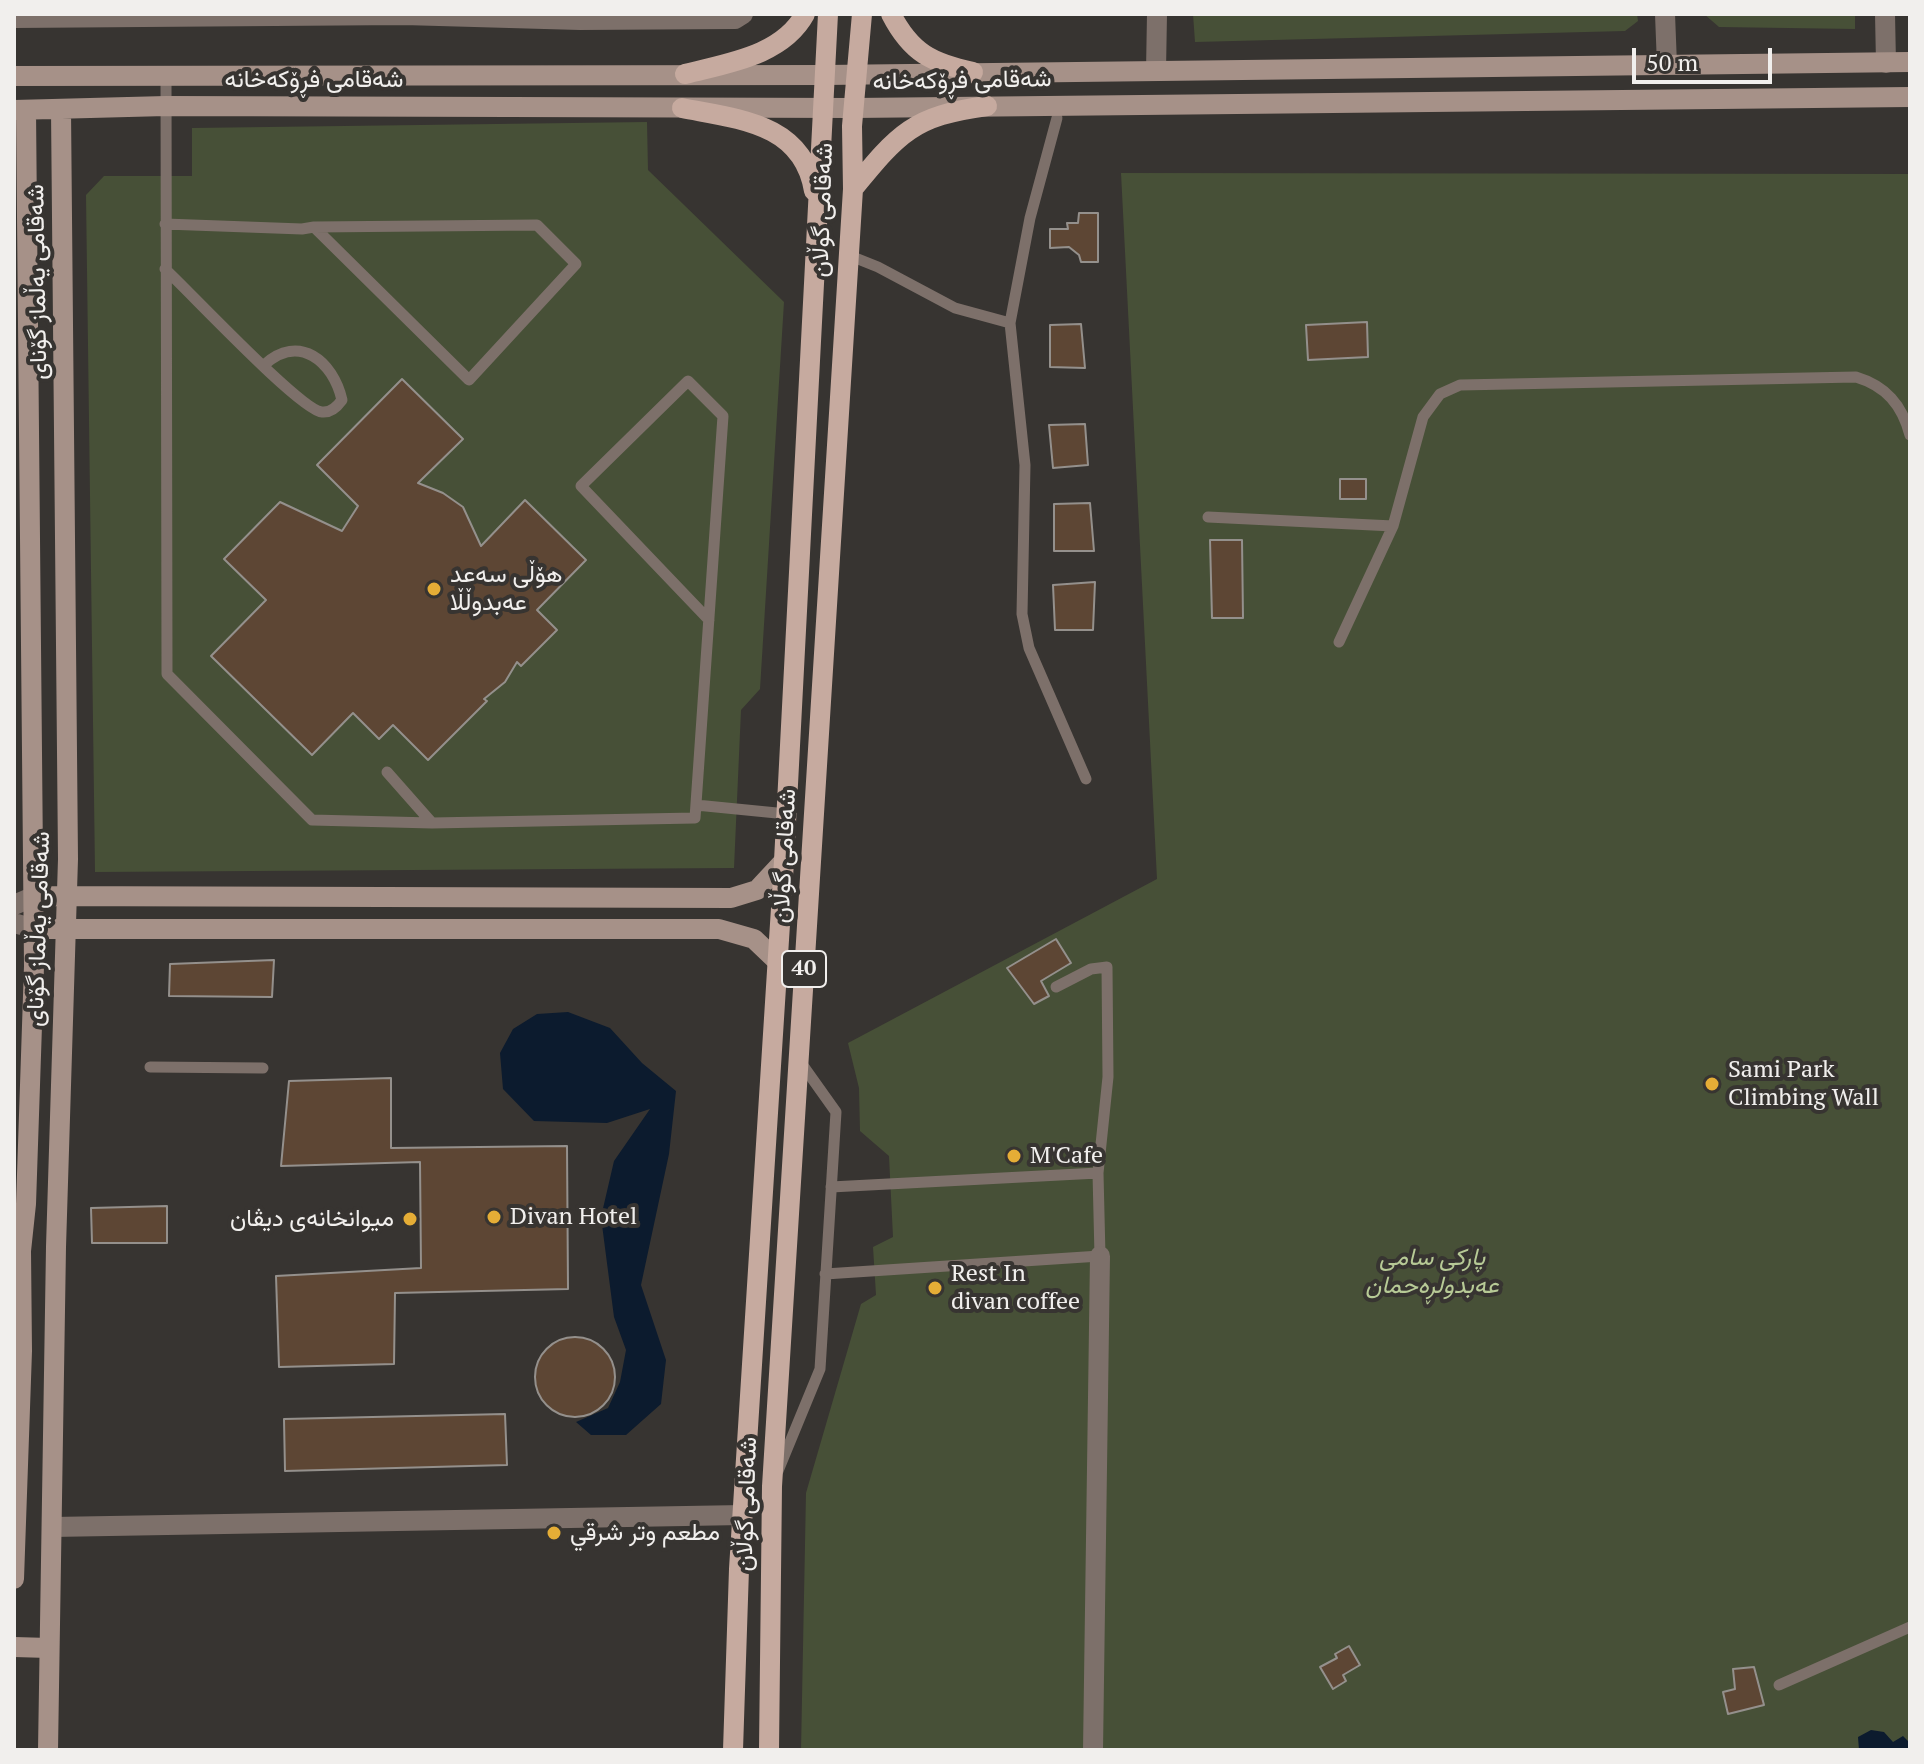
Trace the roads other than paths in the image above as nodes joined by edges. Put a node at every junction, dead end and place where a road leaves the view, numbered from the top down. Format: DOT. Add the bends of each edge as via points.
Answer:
graph roads {
  1 [pos="404,14"];
  2 [pos="743,14"];
  3 [pos="805,14"];
  4 [pos="828,14"];
  5 [pos="862,14"];
  6 [pos="891,14"];
  7 [pos="1157,14"];
  8 [pos="1665,14"];
  9 [pos="1885,14"];
  10 [pos="186,16"];
  11 [pos="580,17"];
  12 [pos="14,18"];
  13 [pos="1910,62"];
  14 [pos="1886,63"];
  15 [pos="1667,65"];
  16 [pos="1156,71"];
  17 [pos="973,72"];
  18 [pos="685,74"];
  19 [pos="856,74"];
  20 [pos="166,75"];
  21 [pos="826,75"];
  22 [pos="14,76"];
  23 [pos="1910,97"];
  24 [pos="166,106"];
  25 [pos="987,106"];
  26 [pos="825,107"];
  27 [pos="682,108"];
  28 [pos="853,108"];
  29 [pos="20,110"];
  30 [pos="61,110"];
  31 [pos="1057,118"];
  32 [pos="853,189"];
  33 [pos="819,219"];
  34 [pos="165,224"];
  35 [pos="314,227"];
  36 [pos="848,255"];
  37 [pos="165,269"];
  38 [pos="1010,323"];
  39 [pos="264,365"];
  40 [pos="1910,435"];
  41 [pos="1208,517"];
  42 [pos="1393,526"];
  43 [pos="709,620"];
  44 [pos="1339,642"];
  45 [pos="387,772"];
  46 [pos="1086,779"];
  47 [pos="696,805"];
  48 [pos="787,814"];
  49 [pos="432,823"];
  50 [pos="784,861"];
  51 [pos="35,896"];
  52 [pos="67,896"];
  53 [pos="718,898"];
  54 [pos="14,905"];
  55 [pos="14,923"];
  56 [pos="35,929"];
  57 [pos="66,929"];
  58 [pos="719,929"];
  59 [pos="776,960"];
  60 [pos="1056,987"];
  61 [pos="798,1059"];
  62 [pos="150,1067"];
  63 [pos="263,1068"];
  64 [pos="1098,1173"];
  65 [pos="831,1187"];
  66 [pos="760,1250"];
  67 [pos="787,1253"];
  68 [pos="17,1254"];
  69 [pos="1100,1256"];
  70 [pos="825,1274"];
  71 [pos="18,1342"];
  72 [pos="772,1486"];
  73 [pos="743,1515"];
  74 [pos="52,1527"];
  75 [pos="14,1579"];
  76 [pos="1910,1627"];
  77 [pos="14,1647"];
  78 [pos="49,1648"];
  79 [pos="1779,1685"];
  80 [pos="48,1750"];
  81 [pos="733,1750"];
  82 [pos="769,1750"];
  83 [pos="1093,1750"];
  1 -- 10 [label="street"];
  1 -- 11 [label="street"];
  2 -- 11 [label="street" via="735,19"];
  3 -- 18 [label="main road" via="788,36 757,54"];
  4 -- 21 [label="main road, شەقامی گوڵان"];
  5 -- 19 [label="main road, شەقامی گوڵان"];
  6 -- 17 [label="main road" via="899,30 934,63"];
  7 -- 16 [label="street"];
  8 -- 15 [label="street"];
  9 -- 14 [label="street"];
  10 -- 12 [label="street"];
  13 -- 14 [label="street, شەقامی فڕۆکەخانە"];
  14 -- 15 [label="street, شەقامی فڕۆکەخانە"];
  15 -- 16 [label="street, شەقامی فڕۆکەخانە"];
  16 -- 17 [label="street, شەقامی فڕۆکەخانە"];
  17 -- 19 [label="street, شەقامی فڕۆکەخانە"];
  18 -- 20 [label="street, شەقامی فڕۆکەخانە"];
  18 -- 21 [label="street, شەقامی فڕۆکەخانە"];
  19 -- 21 [label="street, شەقامی فڕۆکەخانە"];
  19 -- 28 [label="main road, شەقامی گوڵان"];
  20 -- 22 [label="street, شەقامی فڕۆکەخانە"];
  20 -- 24 [label="lane"];
  21 -- 26 [label="main road, شەقامی گوڵان"];
  23 -- 25 [label="street, شەقامی فڕۆکەخانە"];
  24 -- 27 [label="street, شەقامی فڕۆکەخانە"];
  24 -- 30 [label="street, شەقامی فڕۆکەخانە"];
  24 -- 34 [label="lane"];
  25 -- 28 [label="street, شەقامی فڕۆکەخانە"];
  25 -- 32 [label="main road" via="947,112 908,130"];
  26 -- 27 [label="street, شەقامی فڕۆکەخانە"];
  26 -- 28 [label="street, شەقامی فڕۆکەخانە"];
  26 -- 33 [label="main road, شەقامی گوڵان"];
  27 -- 33 [label="main road" via="750,121 783,135 812,176"];
  28 -- 32 [label="main road, شەقامی گوڵان"];
  29 -- 30 [label="street, شەقامی فڕۆکەخانە"];
  29 -- 51 [label="street, شەقامی یەڵماز گۆنای"];
  30 -- 52 [label="street, شەقامی یەڵماز گۆنای"];
  31 -- 38 [label="lane"];
  32 -- 36 [label="main road, شەقامی گوڵان / 40"];
  33 -- 48 [label="main road, شەقامی گوڵان / 40"];
  34 -- 35 [label="lane"];
  34 -- 37 [label="lane"];
  35 -- 35 [label="lane" via="537,225 576,264 469,380"];
  36 -- 38 [label="lane" via="955,308"];
  36 -- 61 [label="main road, شەقامی گوڵان / 40"];
  37 -- 39 [label="lane"];
  37 -- 49 [label="lane" via="167,674 312,820"];
  38 -- 46 [label="lane" via="1025,465 1022,614 1029,648"];
  39 -- 39 [label="lane" via="305,405 322,413 342,400 337,379 314,356 278,352"];
  40 -- 42 [label="lane" via="1903,413 1887,392 1856,377 1470,383 1440,394 1423,417"];
  41 -- 42 [label="lane"];
  42 -- 44 [label="lane"];
  43 -- 43 [label="lane" via="723,416 688,381 581,486"];
  43 -- 47 [label="lane"];
  45 -- 49 [label="lane"];
  47 -- 48 [label="lane"];
  47 -- 49 [label="lane" via="695,818"];
  48 -- 50 [label="main road, شەقامی گوڵان / 40"];
  50 -- 53 [label="street" via="757,890"];
  50 -- 59 [label="main road, شەقامی گوڵان / 40"];
  51 -- 52 [label="street"];
  51 -- 54 [label="street"];
  51 -- 56 [label="street, شەقامی یەڵماز گۆنای"];
  52 -- 53 [label="street"];
  52 -- 57 [label="street, شەقامی یەڵماز گۆنای"];
  53 -- 58 [label="street" via="733,913"];
  55 -- 56 [label="street"];
  56 -- 57 [label="street"];
  56 -- 68 [label="street, شەقامی یەڵماز گۆنای" via="26,1204"];
  57 -- 58 [label="street"];
  57 -- 74 [label="street, شەقامی یەڵماز گۆنای"];
  58 -- 59 [label="street" via="754,939"];
  59 -- 66 [label="main road, شەقامی گوڵان / 40"];
  60 -- 64 [label="lane" via="1107,967 1108,1077"];
  61 -- 65 [label="lane" via="836,1112"];
  61 -- 67 [label="main road, شەقامی گوڵان / 40"];
  62 -- 63 [label="lane"];
  64 -- 65 [label="lane"];
  64 -- 69 [label="lane"];
  65 -- 70 [label="lane"];
  66 -- 67 [label="main road"];
  66 -- 73 [label="main road, شەقامی گوڵان / 40"];
  67 -- 72 [label="main road, شەقامی گوڵان / 40"];
  68 -- 71 [label="street, شەقامی یەڵماز گۆنای"];
  69 -- 70 [label="lane"];
  69 -- 83 [label="street"];
  70 -- 72 [label="lane" via="820,1369"];
  71 -- 75 [label="street, شەقامی یەڵماز گۆنای"];
  72 -- 82 [label="main road, شەقامی گوڵان / 40"];
  73 -- 74 [label="street"];
  73 -- 81 [label="main road, شەقامی گوڵان / 40"];
  74 -- 78 [label="street, شەقامی یەڵماز گۆنای"];
  76 -- 79 [label="lane"];
  77 -- 78 [label="street"];
  78 -- 80 [label="street, شەقامی یەڵماز گۆنای"];
}
